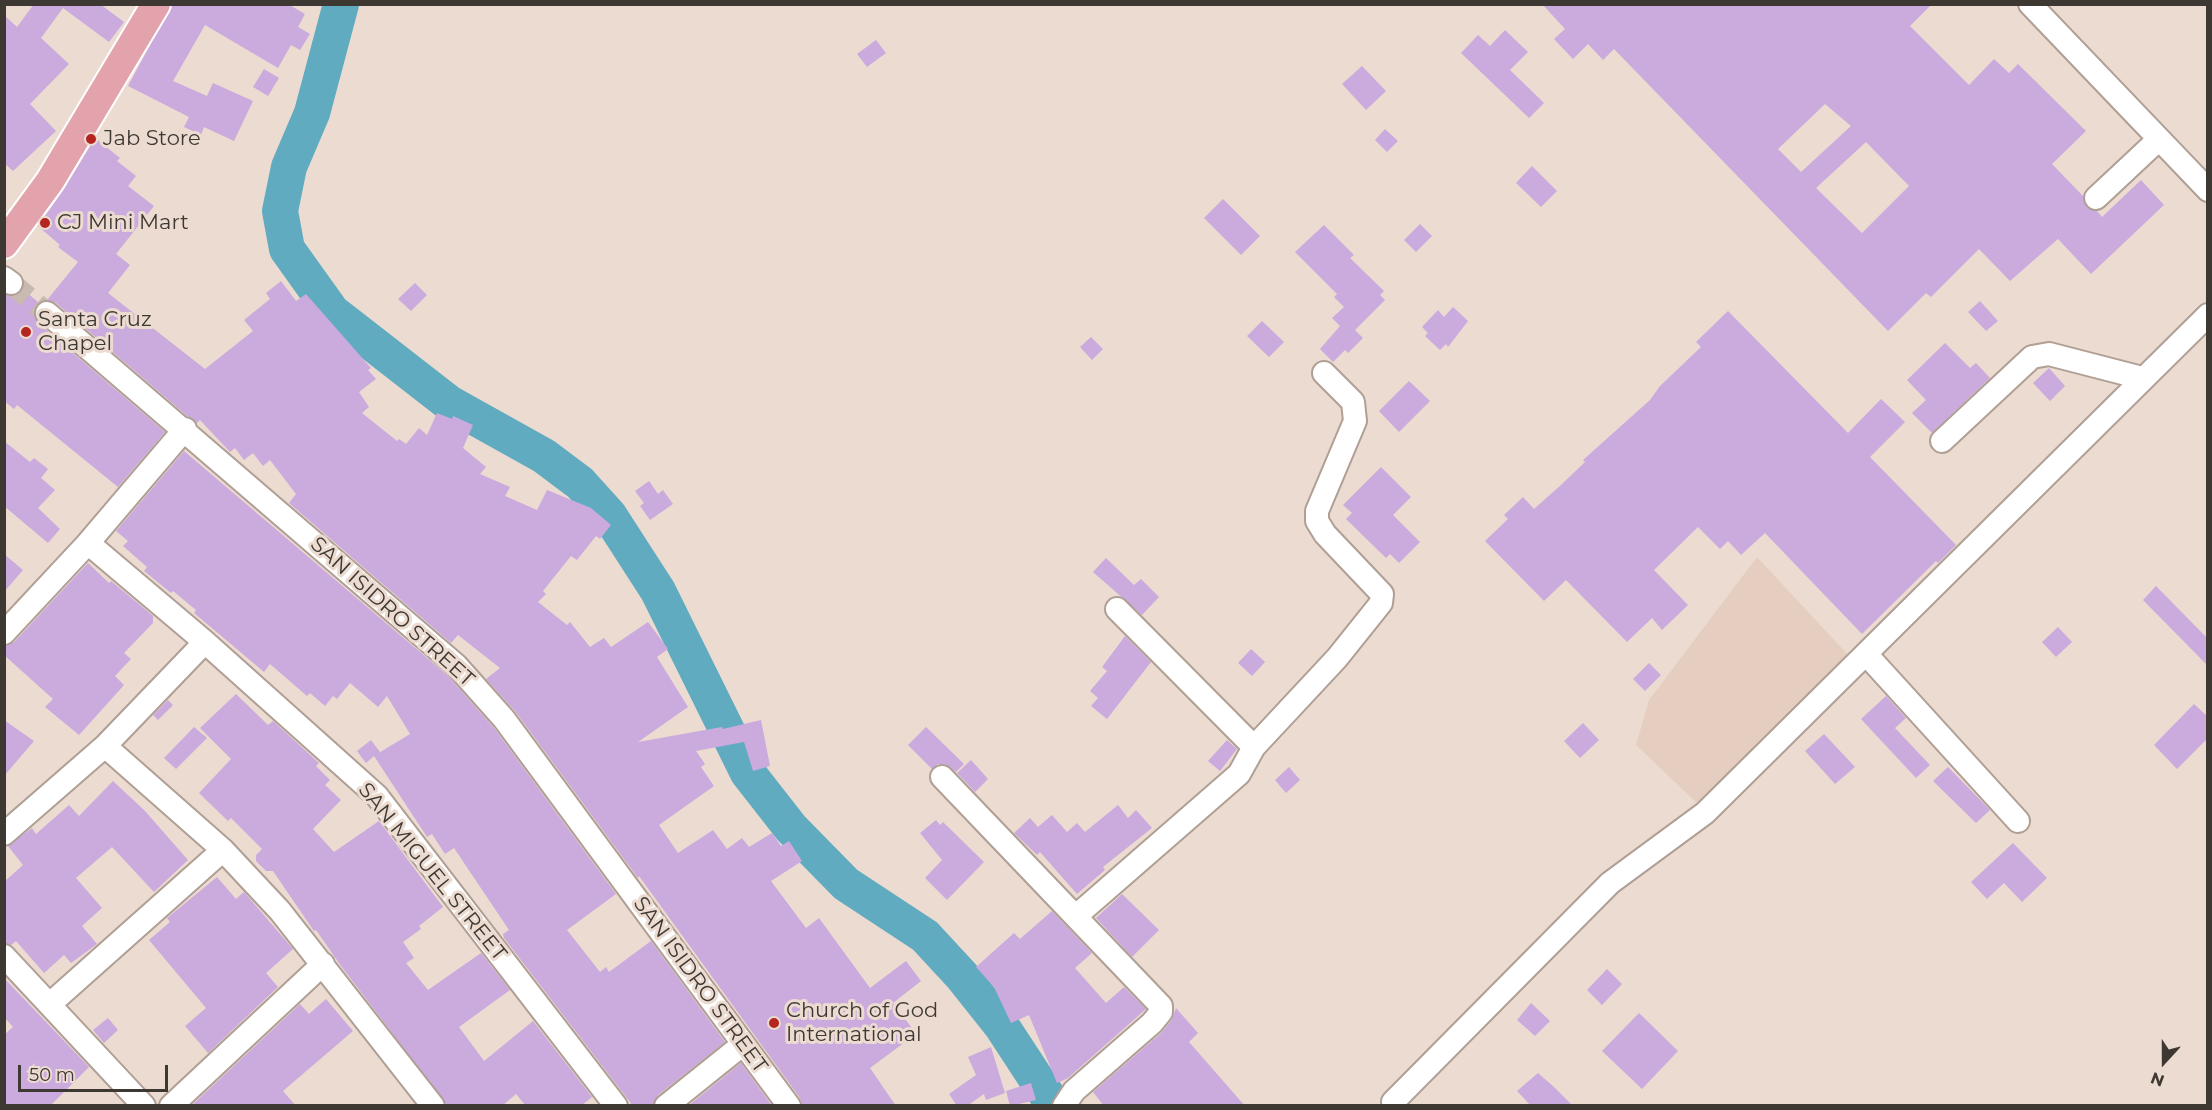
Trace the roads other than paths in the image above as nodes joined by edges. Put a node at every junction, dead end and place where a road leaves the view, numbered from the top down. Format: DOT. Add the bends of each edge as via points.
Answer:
graph roads {
  1 [pos="156,4"];
  2 [pos="2030,4"];
  3 [pos="2158,140"];
  4 [pos="2208,190"];
  5 [pos="2096,198"];
  6 [pos="4,244"];
  7 [pos="47,313"];
  8 [pos="2208,315"];
  9 [pos="1324,373"];
  10 [pos="2142,378"];
  11 [pos="185,429"];
  12 [pos="1942,441"];
  13 [pos="88,543"];
  14 [pos="1118,609"];
  15 [pos="4,633"];
  16 [pos="205,642"];
  17 [pos="1866,654"];
  18 [pos="105,746"];
  19 [pos="1254,747"];
  20 [pos="942,777"];
  21 [pos="2018,821"];
  22 [pos="4,834"];
  23 [pos="223,850"];
  24 [pos="1076,916"];
  25 [pos="4,956"];
  26 [pos="322,964"];
  27 [pos="50,1004"];
  28 [pos="742,1045"];
  29 [pos="1065,1102"];
  30 [pos="1393,1102"];
  31 [pos="144,1106"];
  32 [pos="171,1106"];
  33 [pos="433,1106"];
  34 [pos="616,1106"];
  35 [pos="666,1106"];
  36 [pos="789,1106"];
  1 -- 6 [label="main road" via="50,181"];
  2 -- 3 [label="street"];
  3 -- 4 [label="street"];
  3 -- 5 [label="street"];
  7 -- 11 [label="street, SAN ISIDRO STREET"];
  8 -- 10 [label="street"];
  9 -- 19 [label="street" via="1353,402 1355,421 1317,511 1317,521 1382,594 1381,603 1337,658"];
  10 -- 12 [label="street" via="2049,354 2032,357"];
  10 -- 17 [label="street"];
  11 -- 13 [label="street"];
  11 -- 28 [label="street, SAN ISIDRO STREET" via="456,665 476,687 504,719"];
  13 -- 15 [label="street"];
  13 -- 16 [label="street, SAN MIGUEL STREET"];
  14 -- 19 [label="street"];
  16 -- 18 [label="street"];
  16 -- 34 [label="street, SAN MIGUEL STREET" via="377,796"];
  17 -- 21 [label="street"];
  17 -- 30 [label="street" via="1705,813 1610,883"];
  18 -- 22 [label="street"];
  18 -- 23 [label="street"];
  19 -- 24 [label="street" via="1239,774"];
  20 -- 24 [label="street"];
  23 -- 26 [label="street" via="280,911"];
  23 -- 27 [label="street"];
  24 -- 29 [label="street" via="1158,1002 1161,1012"];
  25 -- 27 [label="street"];
  26 -- 32 [label="street"];
  26 -- 33 [label="street"];
  27 -- 31 [label="street"];
  28 -- 35 [label="street"];
  28 -- 36 [label="street, SAN ISIDRO STREET"];
}
